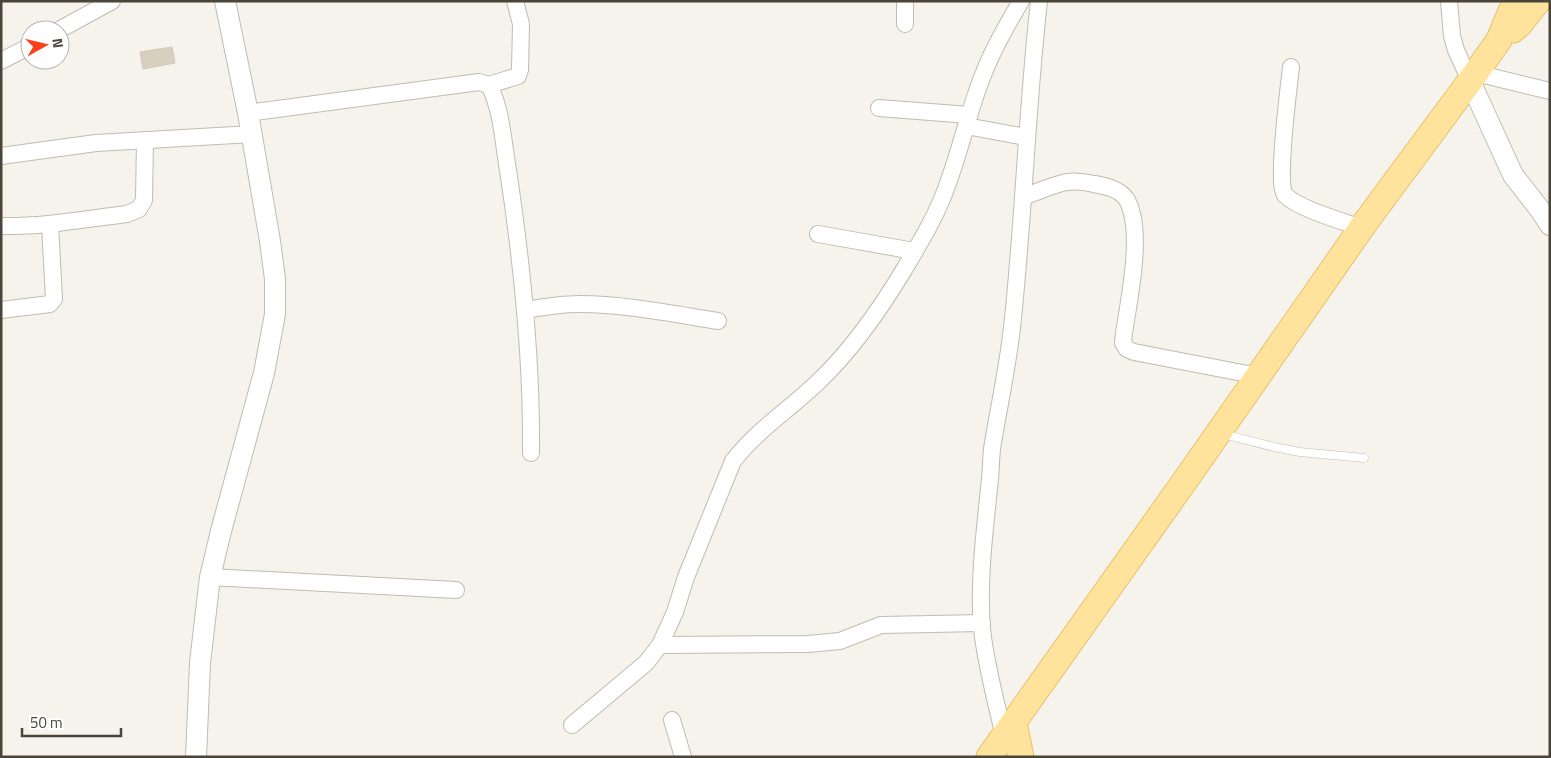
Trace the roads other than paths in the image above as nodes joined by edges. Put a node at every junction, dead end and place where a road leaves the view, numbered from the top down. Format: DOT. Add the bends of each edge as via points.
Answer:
graph roads {
  1 [pos="112,1"];
  2 [pos="225,1"];
  3 [pos="515,1"];
  4 [pos="905,1"];
  5 [pos="1021,1"];
  6 [pos="1038,1"];
  7 [pos="1449,1"];
  8 [pos="1518,1"];
  9 [pos="1538,1"];
  10 [pos="70,24"];
  11 [pos="905,24"];
  12 [pos="1499,40"];
  13 [pos="20,51"];
  14 [pos="1,61"];
  15 [pos="1291,66"];
  16 [pos="1473,77"];
  17 [pos="489,85"];
  18 [pos="1550,90"];
  19 [pos="879,108"];
  20 [pos="248,113"];
  21 [pos="967,120"];
  22 [pos="252,134"];
  23 [pos="1026,137"];
  24 [pos="145,140"];
  25 [pos="1,156"];
  26 [pos="1023,196"];
  27 [pos="50,224"];
  28 [pos="1550,225"];
  29 [pos="1,226"];
  30 [pos="1362,228"];
  31 [pos="818,234"];
  32 [pos="914,251"];
  33 [pos="1,310"];
  34 [pos="525,310"];
  35 [pos="718,321"];
  36 [pos="1258,376"];
  37 [pos="1219,433"];
  38 [pos="531,453"];
  39 [pos="1364,458"];
  40 [pos="210,577"];
  41 [pos="456,590"];
  42 [pos="982,623"];
  43 [pos="660,645"];
  44 [pos="672,720"];
  45 [pos="572,725"];
  46 [pos="1009,730"];
  47 [pos="196,757"];
  48 [pos="683,757"];
  49 [pos="989,757"];
  50 [pos="1021,757"];
  1 -- 10 [label="street"];
  2 -- 20 [label="street"];
  3 -- 17 [label="street" via="521,24 520,70 518,76"];
  4 -- 11 [label="street"];
  5 -- 21 [label="street" via="983,74"];
  6 -- 23 [label="street"];
  7 -- 16 [label="street" via="1456,50"];
  8 -- 12 [label="main road"];
  9 -- 12 [label="main road" via="1520,24"];
  12 -- 16 [label="main road"];
  13 -- 14 [label="street"];
  15 -- 30 [label="street" via="1282,191 1285,196 1307,207"];
  16 -- 18 [label="street"];
  16 -- 28 [label="street" via="1513,175"];
  16 -- 30 [label="main road"];
  17 -- 20 [label="street" via="480,82"];
  17 -- 34 [label="street" via="498,107"];
  19 -- 21 [label="street"];
  20 -- 22 [label="street"];
  21 -- 23 [label="street"];
  21 -- 32 [label="street" via="948,184"];
  22 -- 24 [label="street"];
  22 -- 40 [label="street" via="275,279 275,314 264,373"];
  23 -- 26 [label="street"];
  24 -- 25 [label="street" via="78,144"];
  24 -- 27 [label="street" via="144,200 139,208 127,214"];
  26 -- 36 [label="street" via="1077,182 1117,190 1126,200 1130,212 1135,251 1123,343 1126,349"];
  26 -- 42 [label="street" via="1012,325 992,451 984,529"];
  27 -- 29 [label="street"];
  27 -- 33 [label="street" via="54,298 50,304"];
  30 -- 36 [label="main road"];
  31 -- 32 [label="street"];
  32 -- 43 [label="street" via="874,316 841,358 804,395 759,431 733,461"];
  34 -- 35 [label="street" via="601,305"];
  34 -- 38 [label="street"];
  36 -- 37 [label="main road"];
  37 -- 39 [label="lane" via="1300,452"];
  37 -- 46 [label="main road"];
  40 -- 41 [label="street"];
  40 -- 47 [label="street" via="200,663"];
  42 -- 43 [label="street" via="881,625 840,641 808,644"];
  42 -- 46 [label="street" via="991,681"];
  43 -- 45 [label="street" via="646,663"];
  44 -- 48 [label="street"];
  46 -- 49 [label="main road"];
  46 -- 50 [label="main road"];
}
